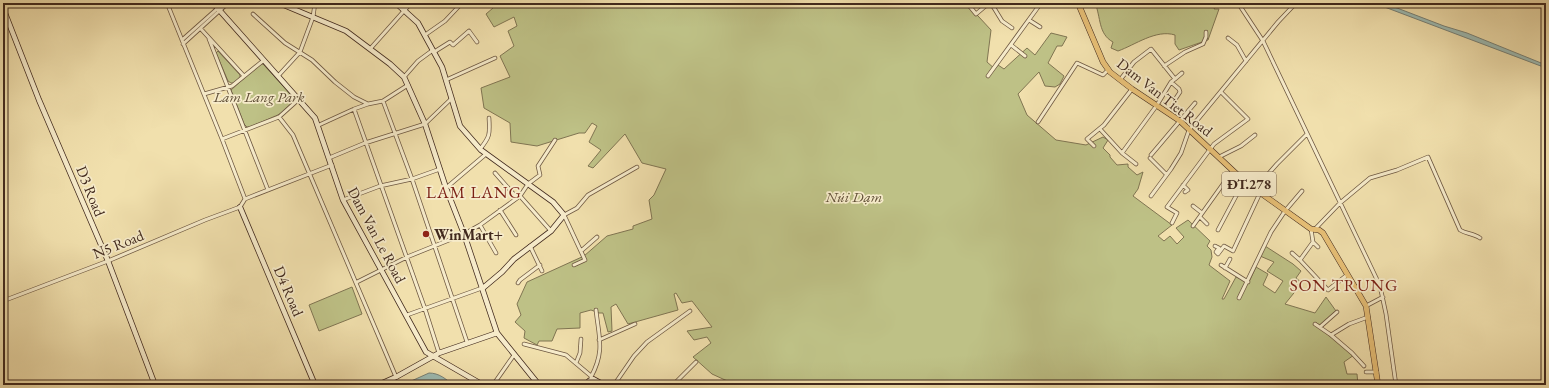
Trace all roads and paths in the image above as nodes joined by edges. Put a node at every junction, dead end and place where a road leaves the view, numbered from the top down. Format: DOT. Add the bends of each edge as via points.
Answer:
graph roads {
  1 [pos="167,3"];
  2 [pos="213,3"];
  3 [pos="228,3"];
  4 [pos="279,3"];
  5 [pos="315,3"];
  6 [pos="396,3"];
  7 [pos="411,3"];
  8 [pos="462,3"];
  9 [pos="967,3"];
  10 [pos="990,3"];
  11 [pos="1041,3"];
  12 [pos="1078,3"];
  13 [pos="1238,3"];
  14 [pos="1296,3"];
  15 [pos="3,8"];
  16 [pos="220,9"];
  17 [pos="404,10"];
  18 [pos="253,14"];
  19 [pos="313,17"];
  20 [pos="1029,20"];
  21 [pos="1040,27"];
  22 [pos="1012,28"];
  23 [pos="201,29"];
  24 [pos="1206,32"];
  25 [pos="425,35"];
  26 [pos="1228,38"];
  27 [pos="209,39"];
  28 [pos="182,40"];
  29 [pos="1262,41"];
  30 [pos="477,42"];
  31 [pos="183,44"];
  32 [pos="1011,45"];
  33 [pos="370,49"];
  34 [pos="434,51"];
  35 [pos="300,52"];
  36 [pos="1025,56"];
  37 [pos="495,58"];
  38 [pos="264,60"];
  39 [pos="1246,61"];
  40 [pos="1164,66"];
  41 [pos="1108,70"];
  42 [pos="1182,73"];
  43 [pos="244,76"];
  44 [pos="278,76"];
  45 [pos="988,76"];
  46 [pos="404,77"];
  47 [pos="1175,79"];
  48 [pos="446,80"];
  49 [pos="1120,80"];
  50 [pos="1171,82"];
  51 [pos="408,84"];
  52 [pos="228,87"];
  53 [pos="1132,89"];
  54 [pos="1221,92"];
  55 [pos="204,94"];
  56 [pos="299,98"];
  57 [pos="1176,98"];
  58 [pos="451,99"];
  59 [pos="383,101"];
  60 [pos="1195,103"];
  61 [pos="368,104"];
  62 [pos="1157,105"];
  63 [pos="354,109"];
  64 [pos="279,117"];
  65 [pos="489,118"];
  66 [pos="1180,121"];
  67 [pos="1038,122"];
  68 [pos="425,124"];
  69 [pos="319,125"];
  70 [pos="244,130"];
  71 [pos="1100,130"];
  72 [pos="1189,130"];
  73 [pos="394,133"];
  74 [pos="1307,134"];
  75 [pos="1255,135"];
  76 [pos="222,139"];
  77 [pos="555,140"];
  78 [pos="365,143"];
  79 [pos="1094,146"];
  80 [pos="480,149"];
  81 [pos="1210,149"];
  82 [pos="1122,153"];
  83 [pos="486,154"];
  84 [pos="1219,157"];
  85 [pos="330,158"];
  86 [pos="1136,164"];
  87 [pos="332,165"];
  88 [pos="637,167"];
  89 [pos="440,169"];
  90 [pos="1233,170"];
  91 [pos="310,173"];
  92 [pos="495,173"];
  93 [pos="1166,174"];
  94 [pos="412,178"];
  95 [pos="1244,181"];
  96 [pos="528,184"];
  97 [pos="1183,185"];
  98 [pos="380,186"];
  99 [pos="446,188"];
  100 [pos="1255,189"];
  101 [pos="268,190"];
  102 [pos="1302,191"];
  103 [pos="1185,192"];
  104 [pos="1260,193"];
  105 [pos="1151,196"];
  106 [pos="518,197"];
  107 [pos="245,199"];
  108 [pos="343,200"];
  109 [pos="1340,203"];
  110 [pos="1193,206"];
  111 [pos="240,207"];
  112 [pos="500,210"];
  113 [pos="1285,211"];
  114 [pos="1202,213"];
  115 [pos="564,215"];
  116 [pos="1200,217"];
  117 [pos="1172,223"];
  118 [pos="1207,224"];
  119 [pos="480,225"];
  120 [pos="1193,226"];
  121 [pos="1313,229"];
  122 [pos="1218,230"];
  123 [pos="551,232"];
  124 [pos="464,234"];
  125 [pos="516,235"];
  126 [pos="597,236"];
  127 [pos="1480,238"];
  128 [pos="1313,242"];
  129 [pos="435,245"];
  130 [pos="530,246"];
  131 [pos="1215,246"];
  132 [pos="1318,247"];
  133 [pos="581,251"];
  134 [pos="496,253"];
  135 [pos="1292,253"];
  136 [pos="407,257"];
  137 [pos="1230,259"];
  138 [pos="1300,260"];
  139 [pos="108,261"];
  140 [pos="540,265"];
  141 [pos="574,265"];
  142 [pos="1221,265"];
  143 [pos="1225,268"];
  144 [pos="381,270"];
  145 [pos="542,271"];
  146 [pos="1347,275"];
  147 [pos="357,282"];
  148 [pos="1248,282"];
  149 [pos="518,283"];
  150 [pos="483,288"];
  151 [pos="1384,297"];
  152 [pos="1240,298"];
  153 [pos="454,299"];
  154 [pos="3,301"];
  155 [pos="1366,306"];
  156 [pos="425,309"];
  157 [pos="596,310"];
  158 [pos="690,312"];
  159 [pos="1337,312"];
  160 [pos="407,315"];
  161 [pos="1368,317"];
  162 [pos="635,324"];
  163 [pos="1315,324"];
  164 [pos="1320,327"];
  165 [pos="497,333"];
  166 [pos="1331,336"];
  167 [pos="581,339"];
  168 [pos="599,340"];
  169 [pos="468,342"];
  170 [pos="524,344"];
  171 [pos="439,352"];
  172 [pos="432,356"];
  173 [pos="514,356"];
  174 [pos="696,362"];
  175 [pos="576,363"];
  176 [pos="1364,366"];
  177 [pos="1366,372"];
  178 [pos="1377,372"];
  179 [pos="396,378"];
  180 [pos="590,378"];
  181 [pos="155,385"];
  182 [pos="315,385"];
  183 [pos="378,385"];
  184 [pos="483,385"];
  185 [pos="493,385"];
  186 [pos="539,385"];
  187 [pos="585,385"];
  188 [pos="604,385"];
  189 [pos="614,385"];
  190 [pos="673,385"];
  191 [pos="1378,385"];
  192 [pos="1396,385"];
  1 -- 28 [label="street"];
  2 -- 16 [label="street, Dam Van Le Road"];
  3 -- 16 [label="street"];
  4 -- 19 [label="street"];
  5 -- 19 [label="street"];
  6 -- 17 [label="street"];
  7 -- 17 [label="street"];
  8 -- 25 [label="street" via="445,21"];
  9 -- 10 [label="street" via="976,14"];
  10 -- 22 [label="street" via="1002,21"];
  11 -- 20 [label="street"];
  12 -- 41 [label="main road, Dam Van Tiet Road / ĐT.278"];
  13 -- 29 [label="street"];
  14 -- 29 [label="street"];
  15 -- 139 [label="street, D3 Road" via="39,100"];
  16 -- 23 [label="street"];
  16 -- 28 [label="street"];
  16 -- 38 [label="street, Dam Van Le Road"];
  17 -- 25 [label="street" via="418,23"];
  17 -- 33 [label="street"];
  18 -- 35 [label="street" via="285,43"];
  19 -- 33 [label="street" via="346,31"];
  19 -- 35 [label="street"];
  20 -- 21 [label="street"];
  20 -- 32 [label="street"];
  23 -- 27 [label="street"];
  23 -- 31 [label="street"];
  24 -- 40 [label="street" via="1203,44"];
  25 -- 34 [label="street"];
  26 -- 39 [label="street" via="1237,45"];
  27 -- 43 [label="street"];
  27 -- 52 [label="street"];
  28 -- 31 [label="street"];
  29 -- 39 [label="street"];
  29 -- 74 [label="street"];
  30 -- 34 [label="street" via="469,30 453,45 450,42"];
  31 -- 55 [label="street"];
  32 -- 36 [label="street"];
  32 -- 45 [label="street"];
  33 -- 46 [label="street"];
  34 -- 46 [label="street" via="418,61"];
  34 -- 48 [label="street"];
  35 -- 44 [label="street"];
  35 -- 61 [label="street" via="354,97"];
  37 -- 48 [label="street"];
  38 -- 43 [label="street"];
  38 -- 44 [label="street, Dam Van Le Road"];
  39 -- 54 [label="street"];
  40 -- 47 [label="street"];
  40 -- 49 [label="street" via="1151,49 1134,62"];
  41 -- 49 [label="main road, Dam Van Tiet Road / ĐT.278"];
  41 -- 67 [label="street" via="1103,75 1077,63"];
  42 -- 47 [label="street"];
  43 -- 52 [label="street"];
  44 -- 56 [label="street, Dam Van Le Road"];
  46 -- 51 [label="street"];
  47 -- 50 [label="street"];
  48 -- 58 [label="street"];
  49 -- 53 [label="main road, Dam Van Tiet Road / ĐT.278"];
  50 -- 57 [label="street" via="1180,92"];
  50 -- 62 [label="street"];
  51 -- 59 [label="street"];
  51 -- 68 [label="street"];
  52 -- 55 [label="street"];
  52 -- 70 [label="street"];
  53 -- 62 [label="main road, Dam Van Tiet Road / ĐT.278"];
  53 -- 71 [label="street"];
  54 -- 72 [label="street"];
  54 -- 81 [label="street" via="1248,118"];
  55 -- 76 [label="street"];
  56 -- 64 [label="street"];
  56 -- 69 [label="street, Dam Van Le Road"];
  58 -- 68 [label="street"];
  58 -- 80 [label="street" via="460,126"];
  59 -- 61 [label="street"];
  59 -- 73 [label="street"];
  60 -- 66 [label="street"];
  61 -- 63 [label="street"];
  62 -- 66 [label="main road, Dam Van Tiet Road / ĐT.278"];
  62 -- 82 [label="street"];
  63 -- 69 [label="street"];
  63 -- 78 [label="street"];
  64 -- 70 [label="street"];
  64 -- 91 [label="street" via="293,135"];
  65 -- 80 [label="street" via="489,137"];
  66 -- 72 [label="main road, Dam Van Tiet Road / ĐT.278"];
  66 -- 93 [label="street" via="1150,156"];
  68 -- 73 [label="street"];
  68 -- 89 [label="street"];
  69 -- 85 [label="street, Dam Van Le Road"];
  70 -- 76 [label="street"];
  70 -- 101 [label="street"];
  71 -- 79 [label="street" via="1087,139"];
  71 -- 82 [label="street"];
  72 -- 81 [label="main road, Dam Van Tiet Road / ĐT.278"];
  72 -- 93 [label="street" via="1182,153"];
  73 -- 78 [label="street"];
  73 -- 94 [label="street"];
  74 -- 100 [label="street"];
  74 -- 109 [label="street"];
  75 -- 84 [label="street" via="1241,146"];
  76 -- 107 [label="street"];
  77 -- 96 [label="street" via="538,166 540,175"];
  78 -- 85 [label="street"];
  78 -- 98 [label="street"];
  80 -- 83 [label="street"];
  81 -- 84 [label="main road, Dam Van Tiet Road / ĐT.278"];
  81 -- 97 [label="street"];
  82 -- 86 [label="street"];
  83 -- 96 [label="street"];
  83 -- 99 [label="street"];
  84 -- 90 [label="main road, Dam Van Tiet Road / ĐT.278"];
  85 -- 87 [label="street, Dam Van Le Road"];
  87 -- 91 [label="street"];
  87 -- 108 [label="street, Dam Van Le Road"];
  88 -- 115 [label="street" via="588,195 577,208"];
  89 -- 94 [label="street"];
  89 -- 99 [label="street"];
  90 -- 95 [label="main road, Dam Van Tiet Road / ĐT.278"];
  90 -- 114 [label="street"];
  91 -- 101 [label="street"];
  91 -- 147 [label="street"];
  92 -- 106 [label="street"];
  93 -- 105 [label="street"];
  94 -- 98 [label="street"];
  94 -- 129 [label="street"];
  95 -- 100 [label="main road, Dam Van Tiet Road / ĐT.278"];
  95 -- 122 [label="street"];
  96 -- 106 [label="street"];
  96 -- 115 [label="street" via="553,202"];
  97 -- 103 [label="street" via="1188,190"];
  97 -- 117 [label="street" via="1167,207 1177,213"];
  98 -- 108 [label="street"];
  98 -- 136 [label="street"];
  99 -- 124 [label="street"];
  100 -- 104 [label="main road, Dam Van Tiet Road / ĐT.278"];
  101 -- 107 [label="street"];
  102 -- 113 [label="street"];
  104 -- 113 [label="main road, Dam Van Tiet Road / ĐT.278"];
  104 -- 131 [label="street" via="1233,251 1224,246 1218,254 1216,252 1219,248"];
  106 -- 112 [label="street"];
  106 -- 123 [label="street"];
  107 -- 111 [label="street"];
  108 -- 144 [label="street, Dam Van Le Road"];
  109 -- 121 [label="street"];
  109 -- 127 [label="street" via="1370,178 1428,157 1460,230"];
  109 -- 151 [label="street"];
  110 -- 114 [label="street"];
  111 -- 139 [label="street, N5 Road"];
  111 -- 182 [label="street, D4 Road"];
  112 -- 119 [label="street"];
  112 -- 125 [label="street"];
  113 -- 121 [label="main road, Dam Van Tiet Road / ĐT.278"];
  113 -- 148 [label="street" via="1271,232"];
  114 -- 116 [label="street"];
  115 -- 123 [label="street"];
  115 -- 133 [label="street"];
  116 -- 118 [label="street"];
  116 -- 120 [label="street"];
  119 -- 124 [label="street"];
  119 -- 134 [label="street"];
  121 -- 128 [label="street"];
  121 -- 146 [label="main road, Dam Van Tiet Road / ĐT.278" via="1323,233"];
  123 -- 130 [label="street"];
  124 -- 129 [label="street"];
  124 -- 150 [label="street"];
  126 -- 133 [label="street"];
  128 -- 132 [label="street"];
  128 -- 138 [label="street"];
  129 -- 136 [label="street"];
  129 -- 153 [label="street"];
  130 -- 140 [label="street"];
  130 -- 150 [label="street"];
  133 -- 141 [label="street" via="585,260"];
  135 -- 138 [label="street"];
  136 -- 144 [label="street"];
  136 -- 156 [label="street"];
  137 -- 143 [label="street"];
  138 -- 146 [label="street" via="1328,290"];
  139 -- 154 [label="street, N5 Road"];
  139 -- 181 [label="street, D3 Road"];
  140 -- 145 [label="street"];
  140 -- 149 [label="street"];
  142 -- 143 [label="street"];
  143 -- 148 [label="street"];
  144 -- 147 [label="street"];
  144 -- 160 [label="street, Dam Van Le Road"];
  146 -- 155 [label="main road, Dam Van Tiet Road / ĐT.278"];
  147 -- 179 [label="street"];
  148 -- 152 [label="street"];
  150 -- 153 [label="street"];
  150 -- 165 [label="street"];
  151 -- 155 [label="street"];
  151 -- 192 [label="street"];
  153 -- 156 [label="street"];
  153 -- 169 [label="street"];
  155 -- 161 [label="main road, Dam Van Tiet Road / ĐT.278"];
  156 -- 160 [label="street"];
  156 -- 171 [label="street"];
  157 -- 168 [label="street"];
  158 -- 189 [label="street" via="647,342"];
  159 -- 164 [label="street"];
  160 -- 172 [label="street, Dam Van Le Road" via="426,352"];
  161 -- 166 [label="street" via="1349,324"];
  161 -- 178 [label="main road, Dam Van Tiet Road / ĐT.278"];
  162 -- 168 [label="street"];
  163 -- 164 [label="street"];
  164 -- 166 [label="street"];
  165 -- 169 [label="street"];
  165 -- 173 [label="street"];
  166 -- 176 [label="street"];
  167 -- 175 [label="street"];
  168 -- 180 [label="street" via="597,366"];
  169 -- 171 [label="street"];
  170 -- 175 [label="street" via="566,355"];
  171 -- 172 [label="street"];
  172 -- 179 [label="street"];
  172 -- 184 [label="street, Dam Van Le Road"];
  173 -- 185 [label="street"];
  173 -- 186 [label="street"];
  174 -- 190 [label="street"];
  175 -- 180 [label="street"];
  177 -- 178 [label="street"];
  178 -- 191 [label="main road, Dam Van Tiet Road / ĐT.278"];
  179 -- 183 [label="street"];
  180 -- 187 [label="street"];
  180 -- 188 [label="street"];
}
